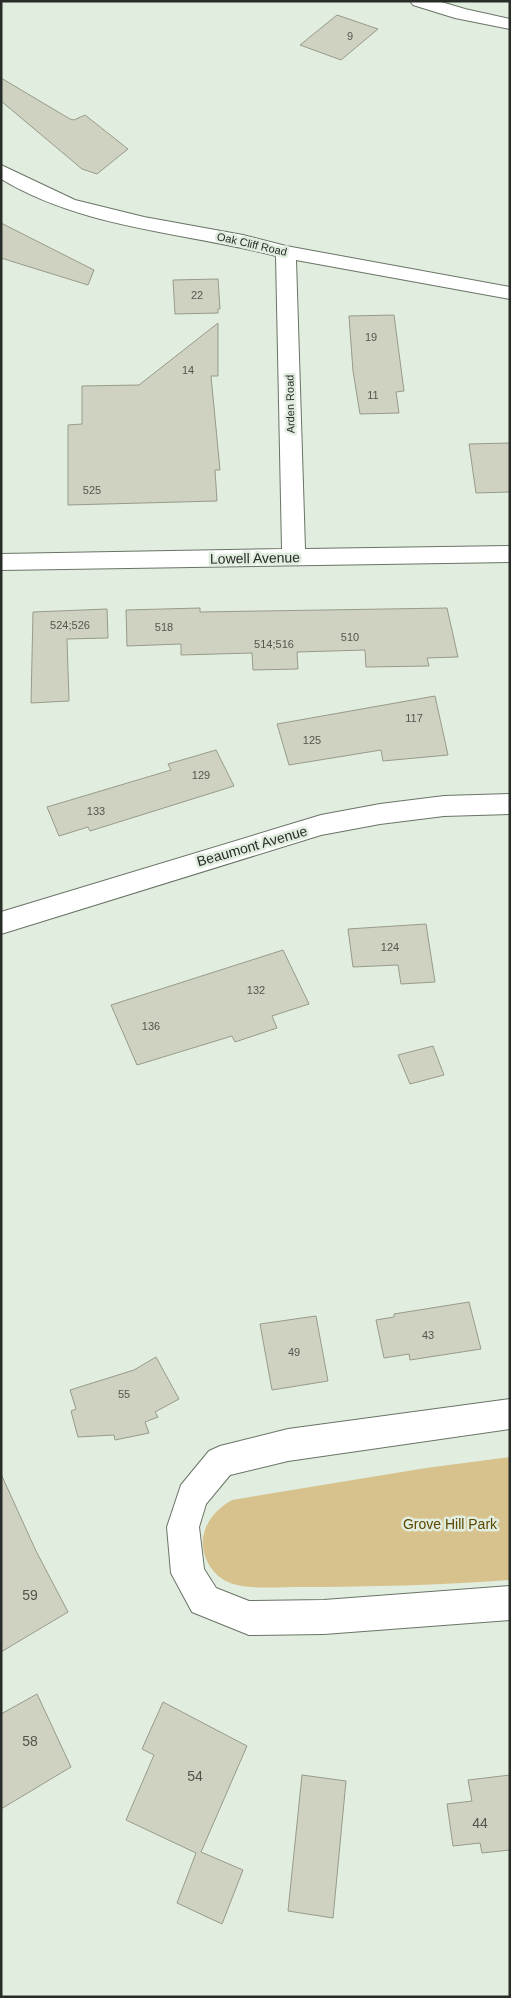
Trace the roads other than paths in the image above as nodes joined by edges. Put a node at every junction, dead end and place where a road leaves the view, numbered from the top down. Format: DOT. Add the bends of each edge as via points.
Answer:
graph roads {
  1 [pos="419,1"];
  2 [pos="510,24"];
  3 [pos="1,171"];
  4 [pos="286,252"];
  5 [pos="510,292"];
  6 [pos="510,554"];
  7 [pos="294,557"];
  8 [pos="1,562"];
  9 [pos="510,804"];
  10 [pos="1,923"];
  11 [pos="510,1414"];
  12 [pos="510,1603"];
  1 -- 2 [label="street"];
  3 -- 4 [label="street, Oak Cliff Road" via="68,204"];
  4 -- 5 [label="street, Oak Cliff Road"];
  4 -- 7 [label="street, Arden Road"];
  6 -- 7 [label="street, Lowell Avenue"];
  7 -- 8 [label="street, Lowell Avenue"];
  9 -- 10 [label="street, Beaumont Avenue" via="444,806 321,825"];
  11 -- 12 [label="street" via="288,1444 220,1462 192,1496 183,1527 188,1573 204,1600 249,1618 324,1617"];
}
